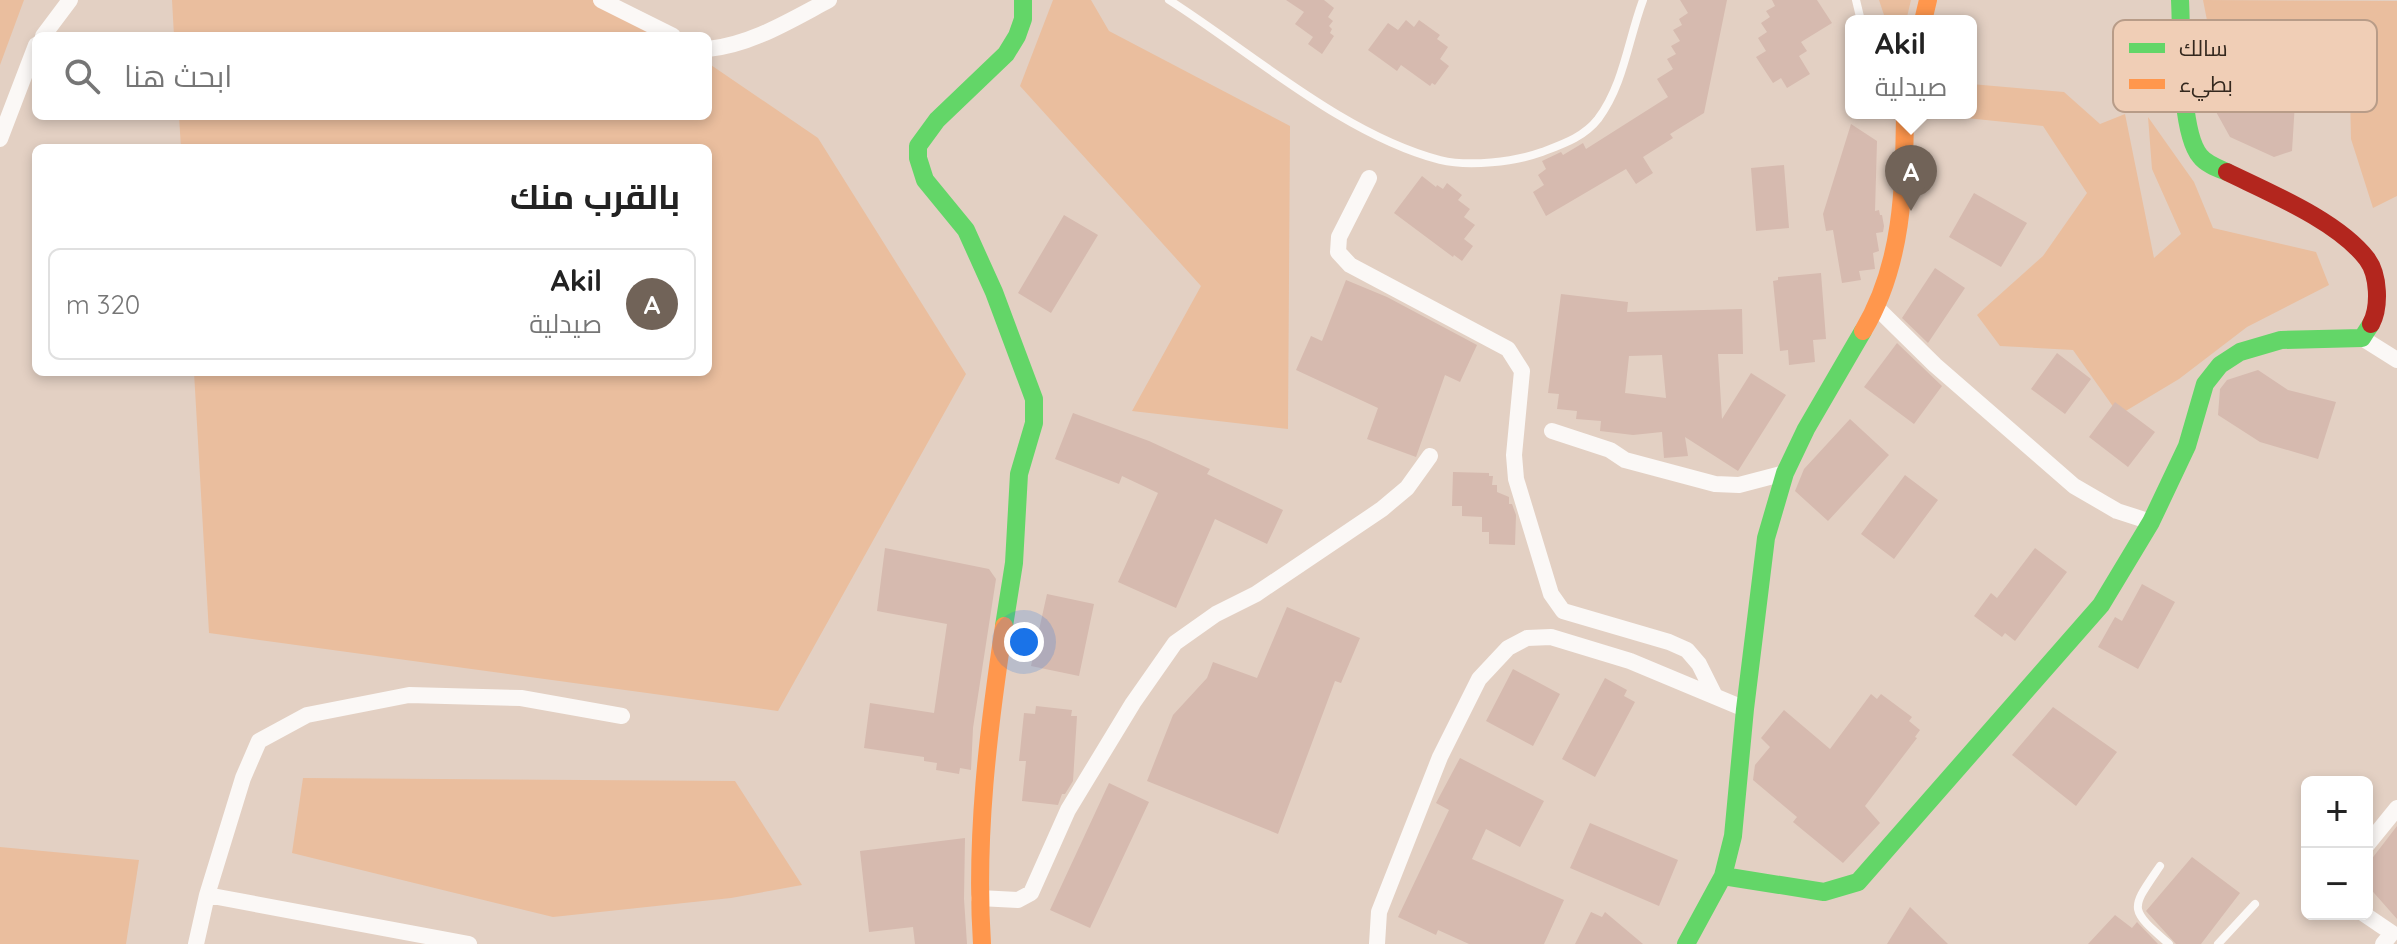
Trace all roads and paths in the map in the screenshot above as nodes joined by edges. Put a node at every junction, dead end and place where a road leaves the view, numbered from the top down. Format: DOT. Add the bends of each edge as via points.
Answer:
graph roads {
  1 [pos="70,0"];
  2 [pos="601,0"];
  3 [pos="829,0"];
  4 [pos="1023,0"];
  5 [pos="1169,0"];
  6 [pos="1643,0"];
  7 [pos="2180,0"];
  8 [pos="2181,20"];
  9 [pos="46,32"];
  10 [pos="665,32"];
  11 [pos="712,48"];
  12 [pos="32,55"];
  13 [pos="2186,112"];
  14 [pos="1905,119"];
  15 [pos="0,139"];
  16 [pos="1369,178"];
  17 [pos="1877,308"];
  18 [pos="2362,338"];
  19 [pos="2397,360"];
  20 [pos="1552,431"];
  21 [pos="1430,456"];
  22 [pos="1785,473"];
  23 [pos="2151,522"];
  24 [pos="1714,694"];
  25 [pos="1745,709"];
  26 [pos="622,716"];
  27 [pos="2397,808"];
  28 [pos="2373,838"];
  29 [pos="2160,866"];
  30 [pos="1723,876"];
  31 [pos="207,895"];
  32 [pos="979,898"];
  33 [pos="2255,904"];
  34 [pos="2373,920"];
  35 [pos="196,944"];
  36 [pos="469,944"];
  37 [pos="982,944"];
  38 [pos="1377,944"];
  39 [pos="1686,944"];
  40 [pos="2169,944"];
  41 [pos="2218,944"];
  42 [pos="2383,944"];
  1 -- 9 [label="street"];
  2 -- 10 [label="street"];
  3 -- 11 [label="street" via="735,45"];
  4 -- 32 [label="street" via="1023,19 1006,54 937,120 918,146 925,180 966,230 1034,399 1034,423 1019,474 1014,563 988,730"];
  5 -- 6 [label="lane" via="1268,70 1382,139 1442,160 1484,162 1521,159 1586,132 1619,83"];
  7 -- 8 [label="street"];
  12 -- 15 [label="street"];
  13 -- 18 [label="street" via="2197,153 2206,162 2351,241 2370,263 2375,317"];
  14 -- 17 [label="street" via="1899,233"];
  16 -- 24 [label="street" via="1339,237 1338,252 1350,265 1508,349 1522,371 1516,479 1551,594 1563,611 1687,650"];
  17 -- 22 [label="street"];
  17 -- 23 [label="street" via="2074,486 2117,511"];
  18 -- 19 [label="street"];
  18 -- 23 [label="street" via="2281,340 2240,352 2220,365 2205,384 2187,446"];
  20 -- 22 [label="street" via="1625,460 1715,484 1739,485"];
  21 -- 32 [label="street" via="1407,488 1382,509 1175,643 1068,810 1031,893 1018,900"];
  22 -- 25 [label="street" via="1766,538"];
  23 -- 30 [label="street" via="2101,605 1858,882 1824,892"];
  24 -- 25 [label="street"];
  24 -- 38 [label="street" via="1551,637 1527,638 1508,648 1479,679 1440,757 1379,912"];
  25 -- 30 [label="street" via="1733,836"];
  26 -- 31 [label="street" via="521,698 409,695 307,715 259,741"];
  27 -- 28 [label="street"];
  29 -- 40 [label="lane" via="2136,909"];
  30 -- 39 [label="street"];
  31 -- 35 [label="street"];
  31 -- 36 [label="street"];
  32 -- 37 [label="street"];
  33 -- 41 [label="lane"];
  34 -- 42 [label="street" via="2392,933"];
}
